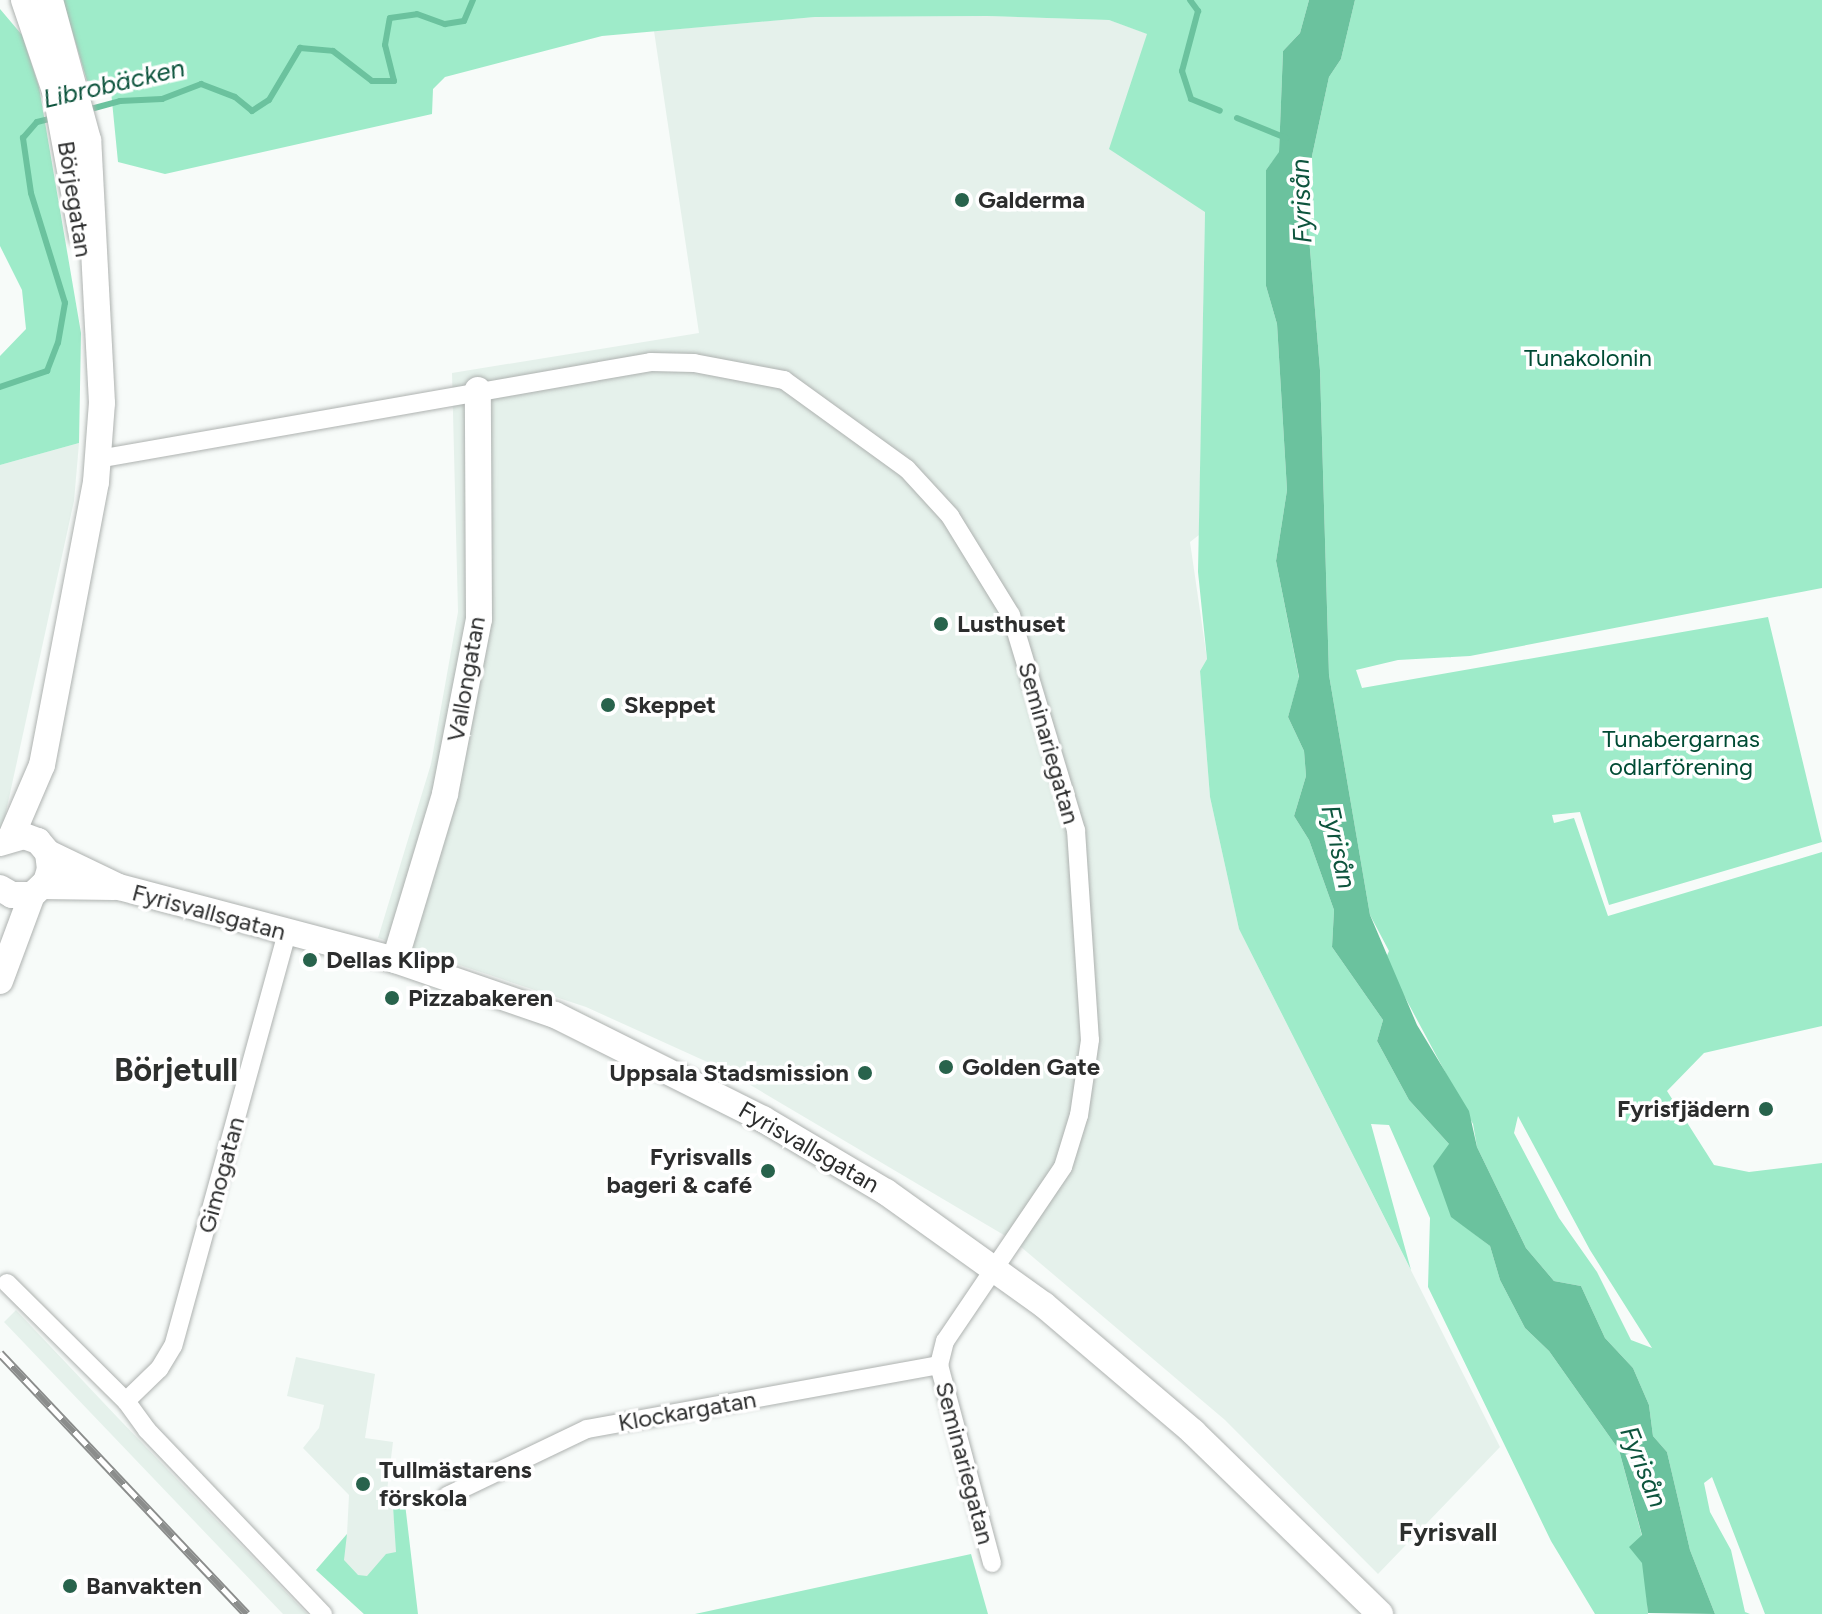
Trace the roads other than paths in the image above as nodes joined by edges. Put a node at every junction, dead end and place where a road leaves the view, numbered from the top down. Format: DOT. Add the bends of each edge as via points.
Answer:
graph roads {
  1 [pos="24,0"];
  2 [pos="50,0"];
  3 [pos="67,92"];
  4 [pos="478,390"];
  5 [pos="98,459"];
  6 [pos="42,765"];
  7 [pos="5,840"];
  8 [pos="43,847"];
  9 [pos="119,887"];
  10 [pos="0,888"];
  11 [pos="37,890"];
  12 [pos="287,933"];
  13 [pos="395,960"];
  14 [pos="0,981"];
  15 [pos="995,1267"];
  16 [pos="7,1283"];
  17 [pos="939,1365"];
  18 [pos="126,1401"];
  19 [pos="447,1496"];
  20 [pos="992,1563"];
  21 [pos="323,1614"];
  22 [pos="1380,1614"];
  1 -- 3 [label="street, Börjegatan"];
  2 -- 3 [label="street, Börjegatan"];
  3 -- 5 [label="street, Börjegatan" via="77,141 102,403"];
  4 -- 5 [label="street, Seminariegatan"];
  4 -- 13 [label="street, Vallongatan" via="479,619 445,794"];
  4 -- 15 [label="street, Seminariegatan" via="651,362 731,367 784,380 907,469 950,516 1011,615 1076,830 1090,1040 1079,1115 1063,1167"];
  5 -- 6 [label="street, Börjegatan"];
  6 -- 7 [label="street, Börjegatan"];
  6 -- 8 [label="street, Börjegatan"];
  7 -- 8 [label="street, Fyrisvallsgatan"];
  8 -- 9 [label="street, Fyrisvallsgatan"];
  8 -- 11 [label="street, Börjegatan" via="50,869"];
  9 -- 11 [label="street, Fyrisvallsgatan"];
  9 -- 12 [label="street, Fyrisvallsgatan"];
  10 -- 11 [label="street, Fyrisvallsgatan" via="12,895"];
  11 -- 14 [label="street"];
  12 -- 13 [label="street, Fyrisvallsgatan"];
  12 -- 18 [label="street, Gimogatan" via="173,1346 159,1369"];
  13 -- 15 [label="street, Fyrisvallsgatan" via="555,1015 763,1119 886,1192"];
  15 -- 17 [label="street, Seminariegatan" via="945,1341"];
  15 -- 22 [label="street, Fyrisvallsgatan" via="1193,1432"];
  16 -- 18 [label="street"];
  17 -- 19 [label="street, Klockargatan" via="587,1429"];
  17 -- 20 [label="street, Seminariegatan"];
  18 -- 21 [label="street" via="147,1430"];
}
